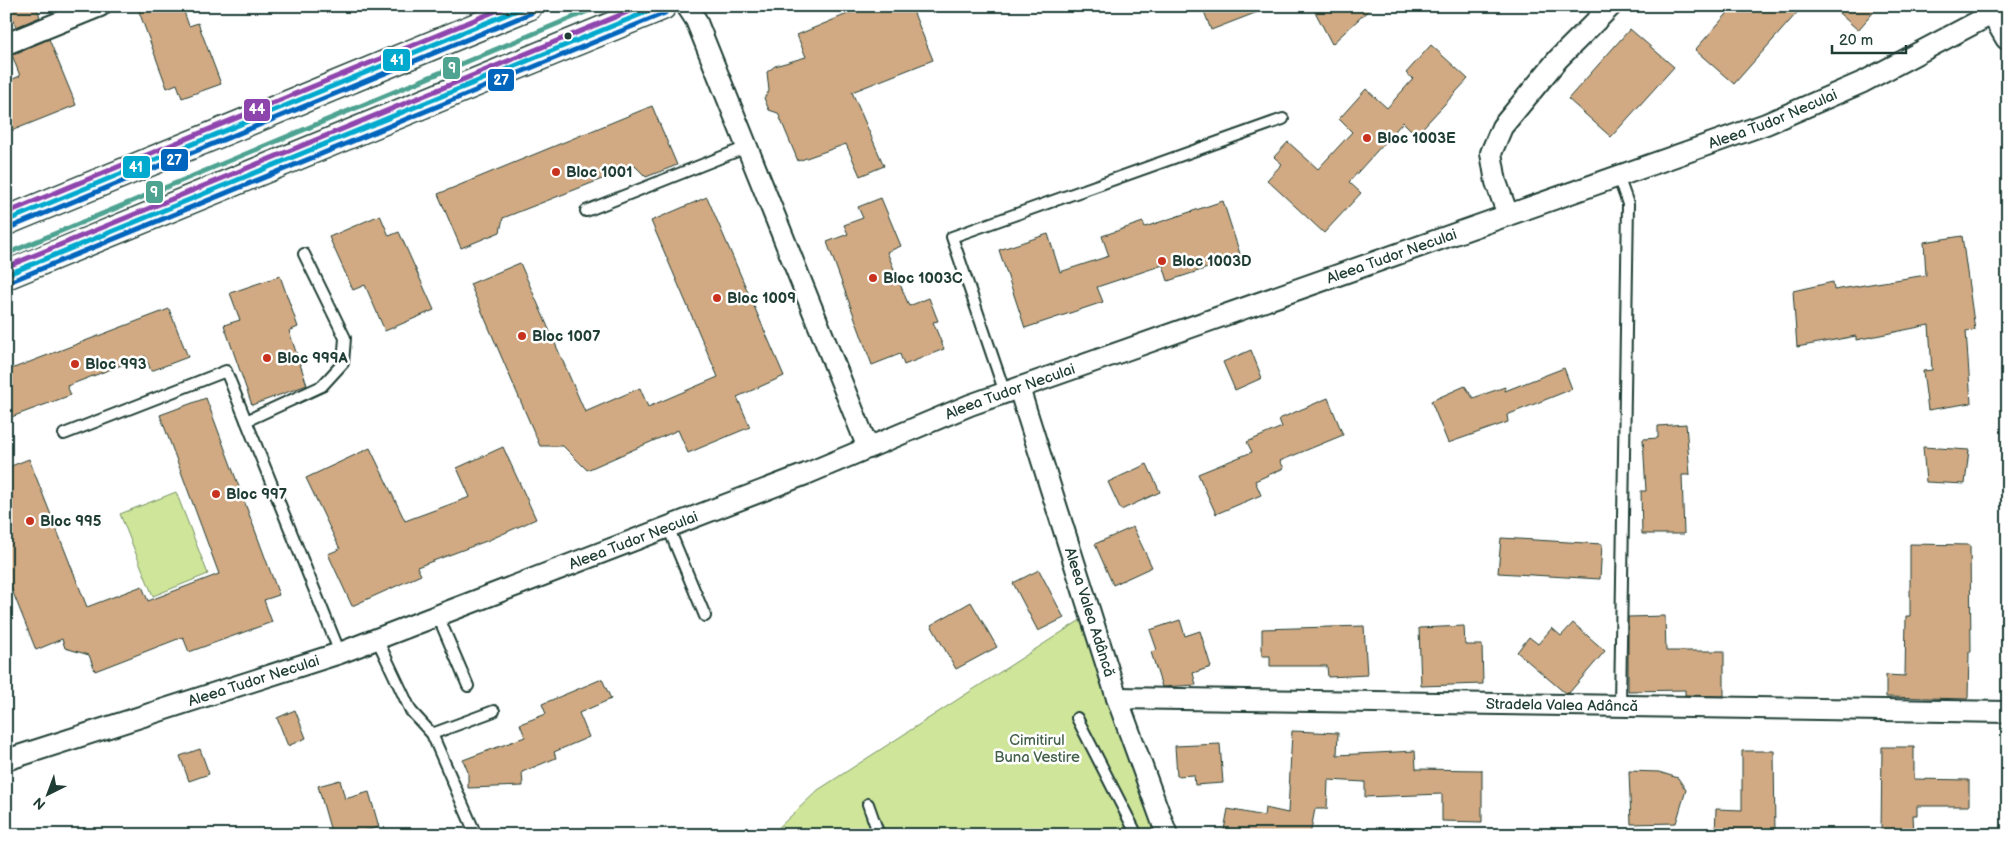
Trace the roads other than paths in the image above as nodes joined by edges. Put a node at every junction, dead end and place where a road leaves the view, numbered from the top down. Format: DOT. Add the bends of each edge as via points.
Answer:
graph roads {
  1 [pos="528,6"];
  2 [pos="662,6"];
  3 [pos="687,6"];
  4 [pos="1610,6"];
  5 [pos="92,8"];
  6 [pos="2000,10"];
  7 [pos="2008,37"];
  8 [pos="6,44"];
  9 [pos="1283,119"];
  10 [pos="747,147"];
  11 [pos="1618,176"];
  12 [pos="586,211"];
  13 [pos="1508,214"];
  14 [pos="6,222"];
  15 [pos="304,254"];
  16 [pos="6,275"];
  17 [pos="1012,391"];
  18 [pos="246,421"];
  19 [pos="64,434"];
  20 [pos="868,448"];
  21 [pos="668,527"];
  22 [pos="438,616"];
  23 [pos="705,616"];
  24 [pos="377,639"];
  25 [pos="340,654"];
  26 [pos="468,686"];
  27 [pos="1117,698"];
  28 [pos="1620,705"];
  29 [pos="494,711"];
  30 [pos="2008,712"];
  31 [pos="1077,718"];
  32 [pos="432,734"];
  33 [pos="6,760"];
  34 [pos="868,804"];
  35 [pos="476,835"];
  36 [pos="879,835"];
  37 [pos="1137,835"];
  38 [pos="1167,835"];
  1 -- 14 [label="main road"];
  2 -- 16 [label="main road"];
  3 -- 10 [label="street" via="696,20"];
  4 -- 13 [label="street" via="1558,59 1502,127 1491,153 1496,182"];
  5 -- 8 [label="street"];
  6 -- 7 [label="street"];
  6 -- 11 [label="street, Aleea Tudor Neculai" via="1854,86 1766,124"];
  9 -- 17 [label="lane" via="952,237"];
  10 -- 12 [label="lane"];
  10 -- 20 [label="street"];
  11 -- 13 [label="street, Aleea Tudor Neculai"];
  11 -- 28 [label="lane" via="1628,204"];
  13 -- 17 [label="street, Aleea Tudor Neculai"];
  15 -- 18 [label="lane" via="345,338 343,363 322,386"];
  17 -- 20 [label="street, Aleea Tudor Neculai"];
  17 -- 27 [label="street, Aleea Valea Adâncă"];
  18 -- 19 [label="lane" via="226,371"];
  18 -- 25 [label="lane"];
  20 -- 21 [label="street, Aleea Tudor Neculai"];
  21 -- 22 [label="street, Aleea Tudor Neculai"];
  21 -- 23 [label="lane"];
  22 -- 24 [label="street, Aleea Tudor Neculai"];
  22 -- 26 [label="lane"];
  24 -- 25 [label="street, Aleea Tudor Neculai"];
  24 -- 32 [label="lane" via="411,711"];
  25 -- 33 [label="street, Aleea Tudor Neculai"];
  27 -- 28 [label="street, Stradela Valea Adâncă"];
  27 -- 38 [label="street, Aleea Valea Adâncă"];
  28 -- 30 [label="street, Stradela Valea Adâncă"];
  29 -- 32 [label="lane"];
  31 -- 37 [label="lane"];
  32 -- 35 [label="lane"];
  34 -- 36 [label="lane"];
}
